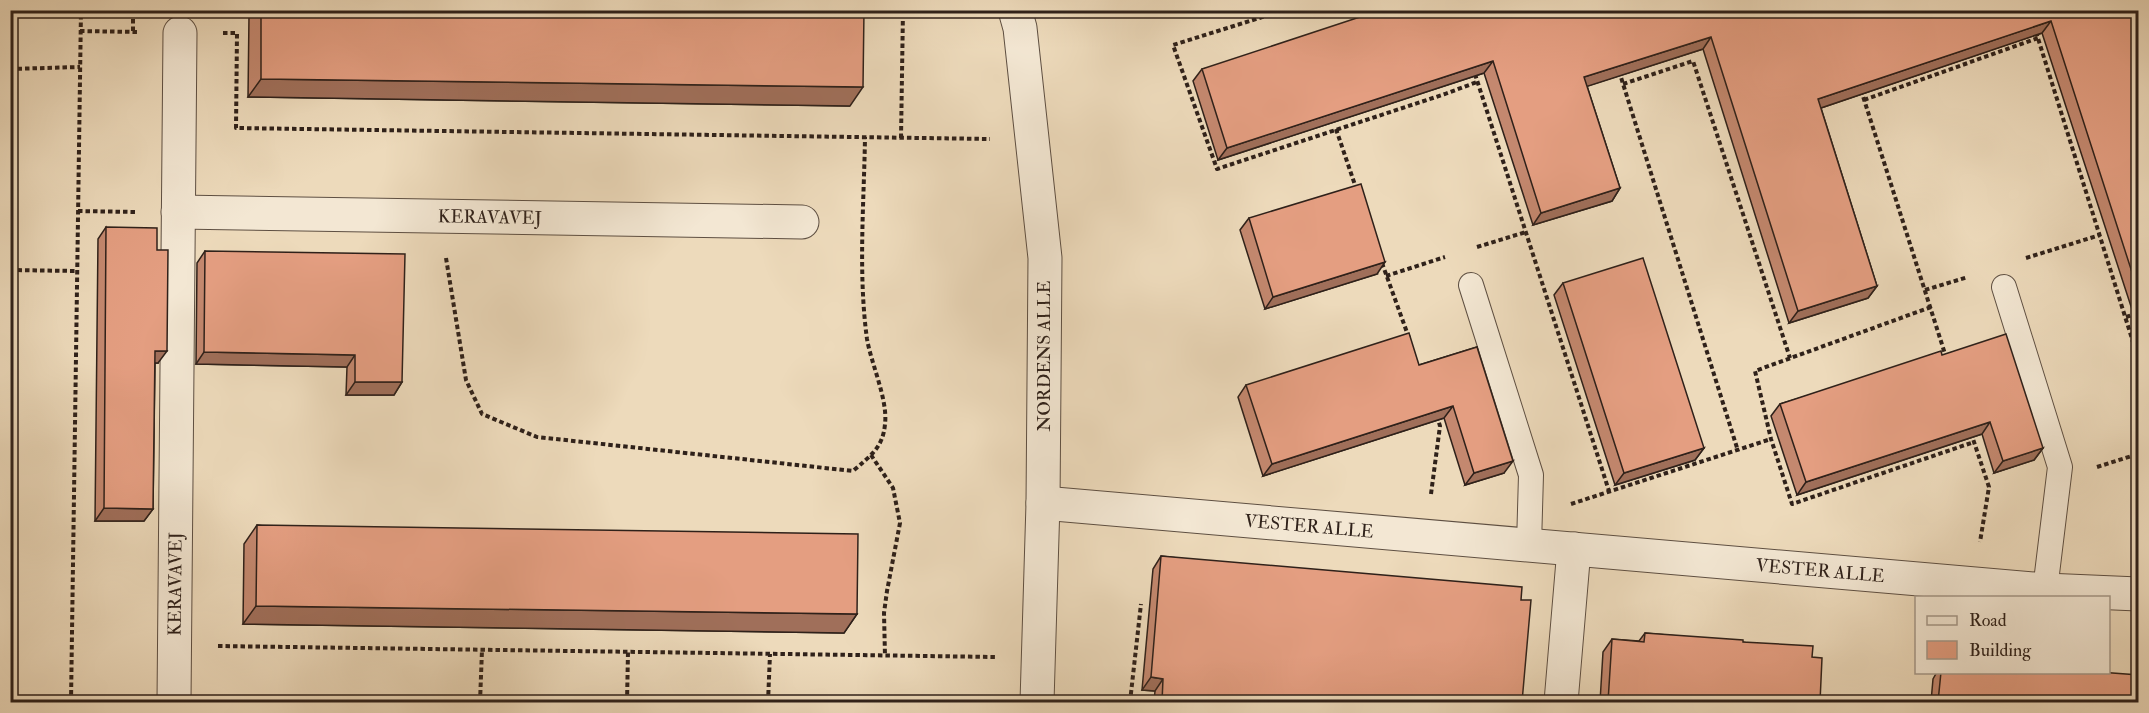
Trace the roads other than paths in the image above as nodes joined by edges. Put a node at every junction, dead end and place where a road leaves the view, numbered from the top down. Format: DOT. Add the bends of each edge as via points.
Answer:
graph roads {
  1 [pos="1015,10"];
  2 [pos="180,33"];
  3 [pos="178,212"];
  4 [pos="802,222"];
  5 [pos="1471,285"];
  6 [pos="2004,287"];
  7 [pos="1043,502"];
  8 [pos="1530,531"];
  9 [pos="1574,549"];
  10 [pos="2045,590"];
  11 [pos="2139,594"];
  12 [pos="174,702"];
  13 [pos="1037,702"];
  14 [pos="1561,702"];
  1 -- 7 [label="street, NORDENS ALLE" via="1045,258"];
  2 -- 3 [label="street, KERAVAVEJ"];
  3 -- 4 [label="street, KERAVAVEJ"];
  3 -- 12 [label="street, KERAVAVEJ"];
  5 -- 8 [label="lane" via="1531,475"];
  6 -- 10 [label="lane" via="2060,467"];
  7 -- 8 [label="street, VESTER ALLE" via="1425,536"];
  7 -- 13 [label="street, NORDENS ALLE"];
  8 -- 9 [label="street, VESTER ALLE"];
  9 -- 10 [label="street, VESTER ALLE"];
  9 -- 14 [label="street"];
  10 -- 11 [label="street, VESTER ALLE"];
}
